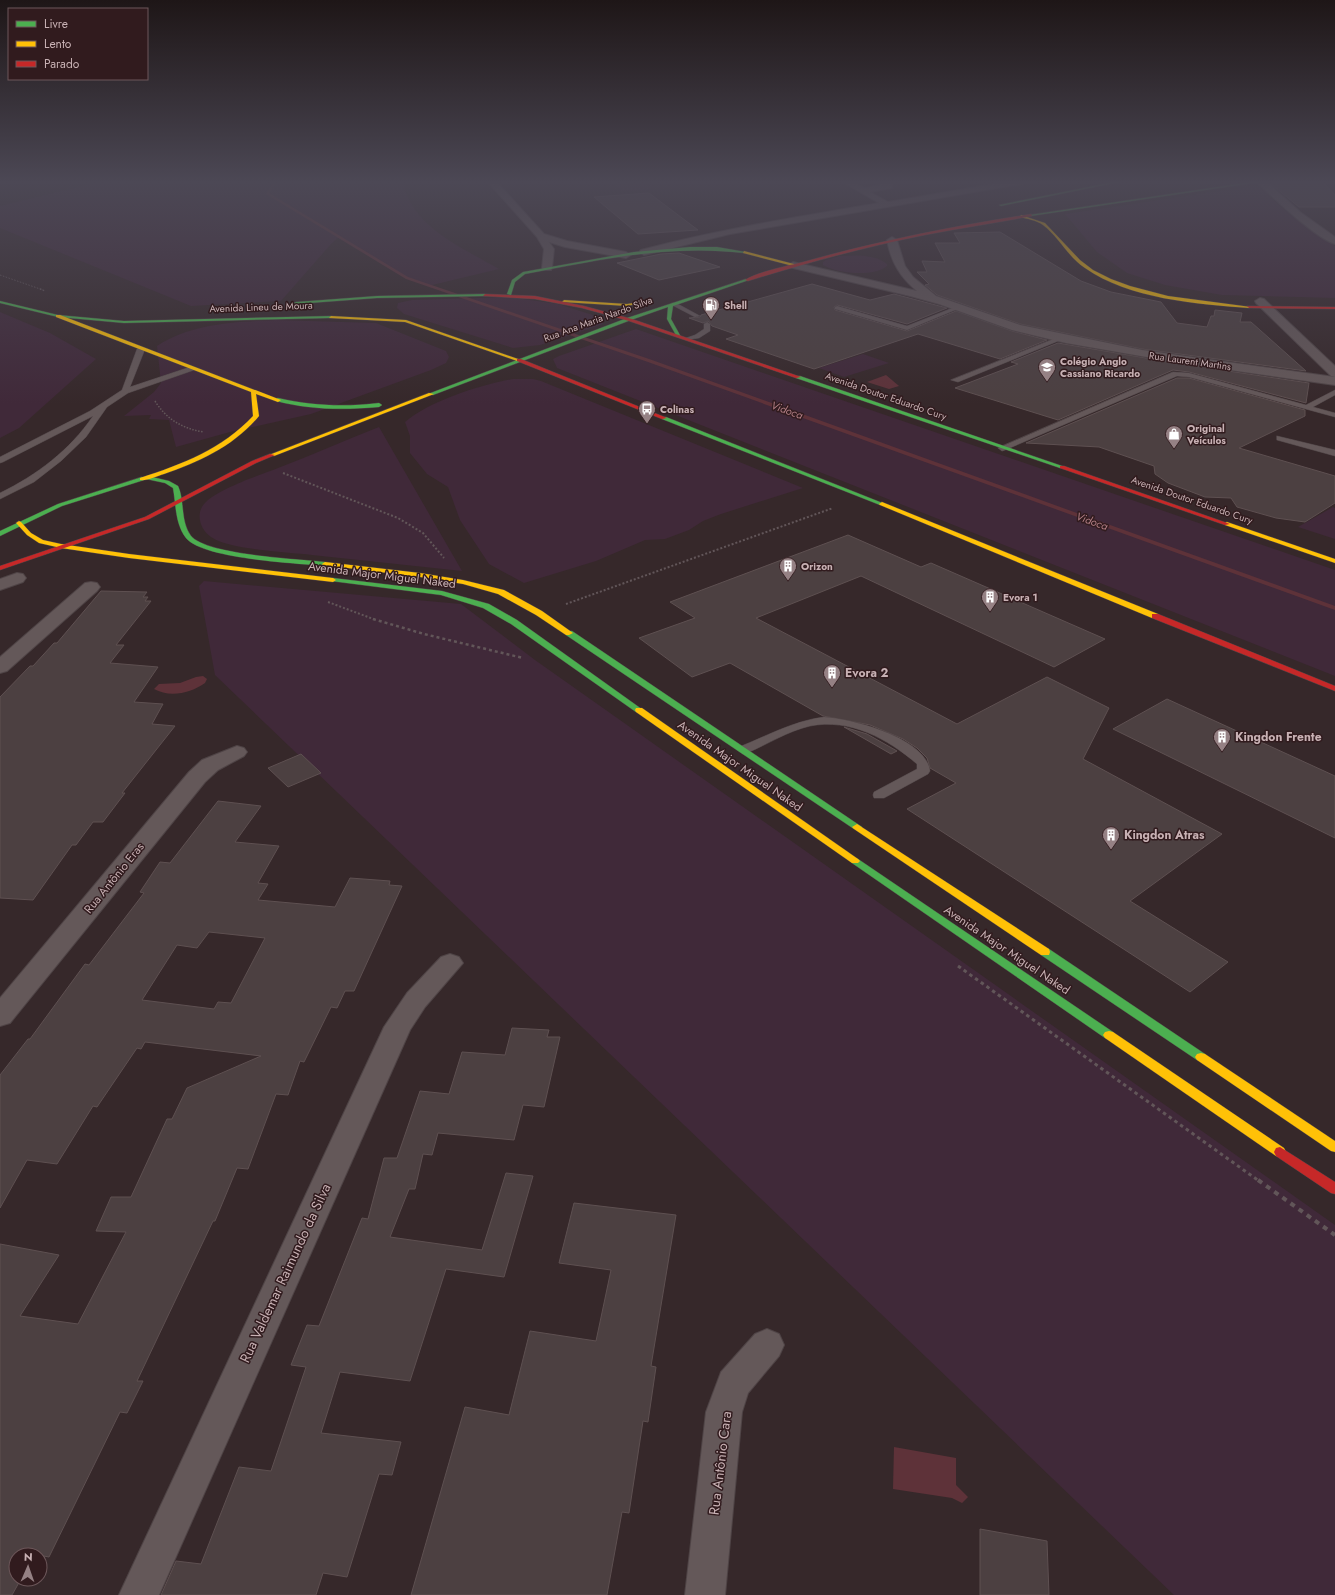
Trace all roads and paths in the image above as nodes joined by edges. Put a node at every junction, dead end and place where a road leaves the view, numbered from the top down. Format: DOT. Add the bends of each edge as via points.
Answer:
graph roads {
  1 [pos="548,254"];
  2 [pos="623,254"];
  3 [pos="629,254"];
  4 [pos="749,254"];
  5 [pos="775,254"];
  6 [pos="835,254"];
  7 [pos="895,254"];
  8 [pos="1074,254"];
  9 [pos="626,255"];
  10 [pos="765,257"];
  11 [pos="753,264"];
  12 [pos="793,265"];
  13 [pos="547,268"];
  14 [pos="1107,268"];
  15 [pos="509,294"];
  16 [pos="421,295"];
  17 [pos="410,296"];
  18 [pos="662,298"];
  19 [pos="932,298"];
  20 [pos="327,301"];
  21 [pos="564,301"];
  22 [pos="1335,301"];
  23 [pos="0,302"];
  24 [pos="284,304"];
  25 [pos="1264,304"];
  26 [pos="672,305"];
  27 [pos="837,308"];
  28 [pos="957,308"];
  29 [pos="1335,308"];
  30 [pos="58,316"];
  31 [pos="697,316"];
  32 [pos="349,318"];
  33 [pos="629,319"];
  34 [pos="406,321"];
  35 [pos="707,324"];
  36 [pos="684,338"];
  37 [pos="1061,338"];
  38 [pos="141,349"];
  39 [pos="518,360"];
  40 [pos="193,369"];
  41 [pos="1335,373"];
  42 [pos="955,380"];
  43 [pos="1335,381"];
  44 [pos="125,391"];
  45 [pos="1335,392"];
  46 [pos="253,393"];
  47 [pos="153,397"];
  48 [pos="416,399"];
  49 [pos="103,407"];
  50 [pos="1307,407"];
  51 [pos="1335,415"];
  52 [pos="205,432"];
  53 [pos="1280,438"];
  54 [pos="1002,448"];
  55 [pos="1335,453"];
  56 [pos="0,460"];
  57 [pos="254,462"];
  58 [pos="148,478"];
  59 [pos="0,496"];
  60 [pos="864,497"];
  61 [pos="179,502"];
  62 [pos="19,523"];
  63 [pos="0,534"];
  64 [pos="61,546"];
  65 [pos="1335,561"];
  66 [pos="0,568"];
  67 [pos="300,577"];
  68 [pos="17,578"];
  69 [pos="463,582"];
  70 [pos="0,584"];
  71 [pos="91,587"];
  72 [pos="539,613"];
  73 [pos="528,660"];
  74 [pos="0,667"];
  75 [pos="1335,689"];
  76 [pos="743,750"];
  77 [pos="237,752"];
  78 [pos="879,795"];
  79 [pos="951,961"];
  80 [pos="450,963"];
  81 [pos="0,1016"];
  82 [pos="1311,1131"];
  83 [pos="1335,1132"];
  84 [pos="1335,1147"];
  85 [pos="1335,1189"];
  86 [pos="1335,1235"];
  87 [pos="767,1345"];
  88 [pos="138,1595"];
  89 [pos="705,1595"];
  1 -- 13 [label="street"];
  2 -- 9 [label="street"];
  3 -- 9 [label="main road"];
  4 -- 10 [label="main road"];
  5 -- 10 [label="main road"];
  6 -- 12 [label="main road, Rua Ana Maria Nardo Silva"];
  7 -- 19 [label="street, Rua Laurent Martins" via="897,264"];
  8 -- 25 [label="main road" via="1086,268 1114,282 1151,292 1189,300"];
  9 -- 13 [label="main road"];
  10 -- 11 [label="main road"];
  10 -- 12 [label="main road"];
  12 -- 19 [label="street, Rua Laurent Martins"];
  12 -- 26 [label="main road, Rua Ana Maria Nardo Silva"];
  13 -- 15 [label="main road" via="524,273 515,278"];
  14 -- 25 [label="main road" via="1128,278 1171,290"];
  15 -- 16 [label="main road, Avenida Doutor Eduardo Cury"];
  15 -- 21 [label="main road, Avenida Doutor Eduardo Cury"];
  16 -- 17 [label="main road, Avenida Lineu de Moura"];
  17 -- 20 [label="main road, Avenida Lineu de Moura"];
  17 -- 34 [label="main road" via="396,299 388,309"];
  18 -- 21 [label="main road" via="627,305"];
  19 -- 28 [label="street, Rua Laurent Martins"];
  20 -- 24 [label="main road, Avenida Lineu de Moura"];
  20 -- 32 [label="main road" via="360,308 362,313"];
  21 -- 33 [label="main road, Avenida Doutor Eduardo Cury"];
  22 -- 25 [label="main road"];
  23 -- 30 [label="main road, Avenida Lineu de Moura"];
  25 -- 29 [label="main road"];
  25 -- 41 [label="street"];
  26 -- 31 [label="lane"];
  26 -- 33 [label="main road, Rua Ana Maria Nardo Silva"];
  26 -- 36 [label="main road" via="669,319"];
  27 -- 28 [label="lane" via="907,328"];
  28 -- 37 [label="street, Rua Laurent Martins" via="1026,330"];
  30 -- 32 [label="main road, Avenida Lineu de Moura" via="131,322 280,317"];
  30 -- 38 [label="main road"];
  32 -- 34 [label="main road, Avenida Lineu de Moura"];
  33 -- 36 [label="main road, Avenida Doutor Eduardo Cury"];
  33 -- 39 [label="main road, Rua Ana Maria Nardo Silva"];
  34 -- 39 [label="main road, Avenida Lineu de Moura"];
  35 -- 36 [label="lane" via="708,330 704,334"];
  36 -- 54 [label="main road, Avenida Doutor Eduardo Cury"];
  37 -- 42 [label="lane"];
  37 -- 43 [label="street, Rua Laurent Martins" via="1173,359"];
  38 -- 40 [label="main road"];
  38 -- 44 [label="lane"];
  39 -- 48 [label="main road, Rua Ana Maria Nardo Silva"];
  39 -- 60 [label="main road"];
  40 -- 44 [label="lane"];
  40 -- 46 [label="main road"];
  44 -- 49 [label="lane"];
  45 -- 50 [label="lane"];
  46 -- 48 [label="main road" via="298,406 337,409 377,406"];
  46 -- 58 [label="main road" via="256,416 242,433 204,457"];
  47 -- 52 [label="path" via="158,408 182,427"];
  48 -- 57 [label="main road"];
  49 -- 56 [label="lane"];
  49 -- 59 [label="lane" via="93,423 53,465 32,480"];
  50 -- 51 [label="lane"];
  50 -- 54 [label="lane" via="1189,375 1176,374"];
  53 -- 55 [label="lane"];
  54 -- 65 [label="main road, Avenida Doutor Eduardo Cury"];
  57 -- 61 [label="main road"];
  57 -- 69 [label="path" via="398,518 412,526 432,542"];
  58 -- 61 [label="main road, Avenida Major Miguel Naked" via="167,482 176,487"];
  58 -- 62 [label="main road" via="53,508"];
  60 -- 72 [label="path"];
  60 -- 75 [label="main road"];
  61 -- 64 [label="main road" via="147,518"];
  61 -- 69 [label="main road, Avenida Major Miguel Naked" via="183,527 193,541 218,551"];
  62 -- 63 [label="main road"];
  62 -- 64 [label="main road, Avenida Major Miguel Naked" via="41,542"];
  64 -- 66 [label="main road"];
  64 -- 67 [label="main road, Avenida Major Miguel Naked"];
  67 -- 73 [label="path" via="306,594 343,608 427,635"];
  67 -- 85 [label="main road, Avenida Major Miguel Naked" via="442,593 486,606 497,612 783,812"];
  68 -- 70 [label="street"];
  69 -- 72 [label="main road, Avenida Major Miguel Naked" via="501,592"];
  71 -- 74 [label="street"];
  72 -- 76 [label="main road, Avenida Major Miguel Naked"];
  76 -- 78 [label="lane" via="808,723 851,723 884,736 924,763 924,771"];
  76 -- 82 [label="main road, Avenida Major Miguel Naked"];
  77 -- 81 [label="street, Rua Antônio Eras" via="210,765 197,777"];
  79 -- 86 [label="path"];
  80 -- 88 [label="street, Rua Valdemar Raimundo da Silva" via="416,1000 398,1027"];
  82 -- 83 [label="lane"];
  82 -- 84 [label="main road, Avenida Major Miguel Naked"];
  87 -- 89 [label="street, Rua Antônio Cara" via="733,1384 724,1412"];
}
